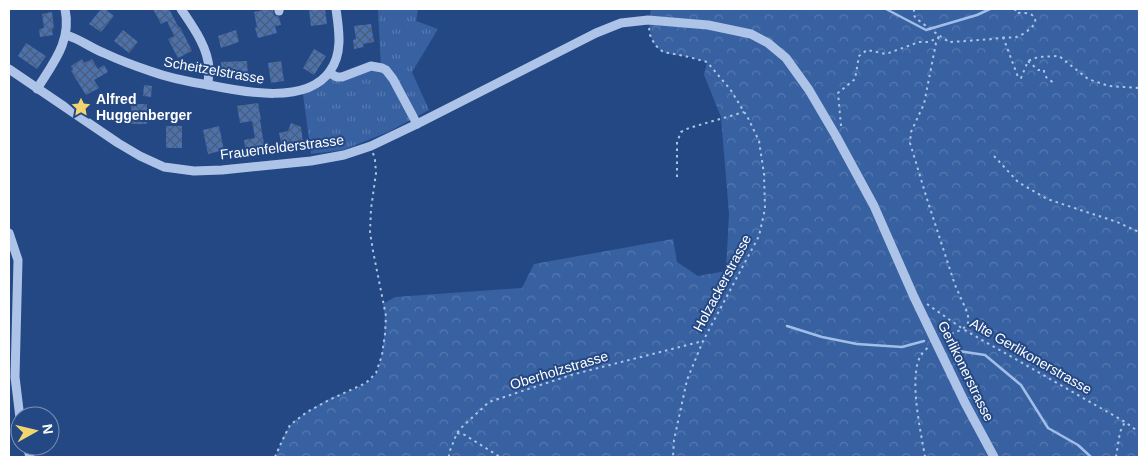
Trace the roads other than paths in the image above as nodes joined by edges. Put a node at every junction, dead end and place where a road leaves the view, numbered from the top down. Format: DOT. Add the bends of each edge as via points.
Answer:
graph roads {
  1 [pos="65,9"];
  2 [pos="181,9"];
  3 [pos="336,9"];
  4 [pos="648,20"];
  5 [pos="66,35"];
  6 [pos="9,69"];
  7 [pos="330,73"];
  8 [pos="208,85"];
  9 [pos="37,89"];
  10 [pos="417,124"];
  11 [pos="9,233"];
  12 [pos="19,406"];
  13 [pos="994,457"];
  1 -- 5 [label="street"];
  2 -- 8 [label="street" via="202,43 209,69"];
  3 -- 7 [label="street" via="340,40"];
  4 -- 10 [label="street, Frauenfelderstrasse" via="621,23 596,33"];
  4 -- 13 [label="street, Gerlikonerstrasse" via="708,25 751,34 768,42 786,58 809,90 874,206 935,341"];
  5 -- 8 [label="street, Scheitzelstrasse" via="104,54 153,72"];
  5 -- 9 [label="street"];
  6 -- 9 [label="street, Frauenfelderstrasse"];
  7 -- 8 [label="street, Scheitzelstrasse" via="302,90 269,94"];
  7 -- 10 [label="street" via="342,78 371,66 386,70"];
  9 -- 10 [label="street, Frauenfelderstrasse" via="140,156 164,167 194,171 344,155"];
  11 -- 12 [label="street" via="18,260 15,377"];
}
